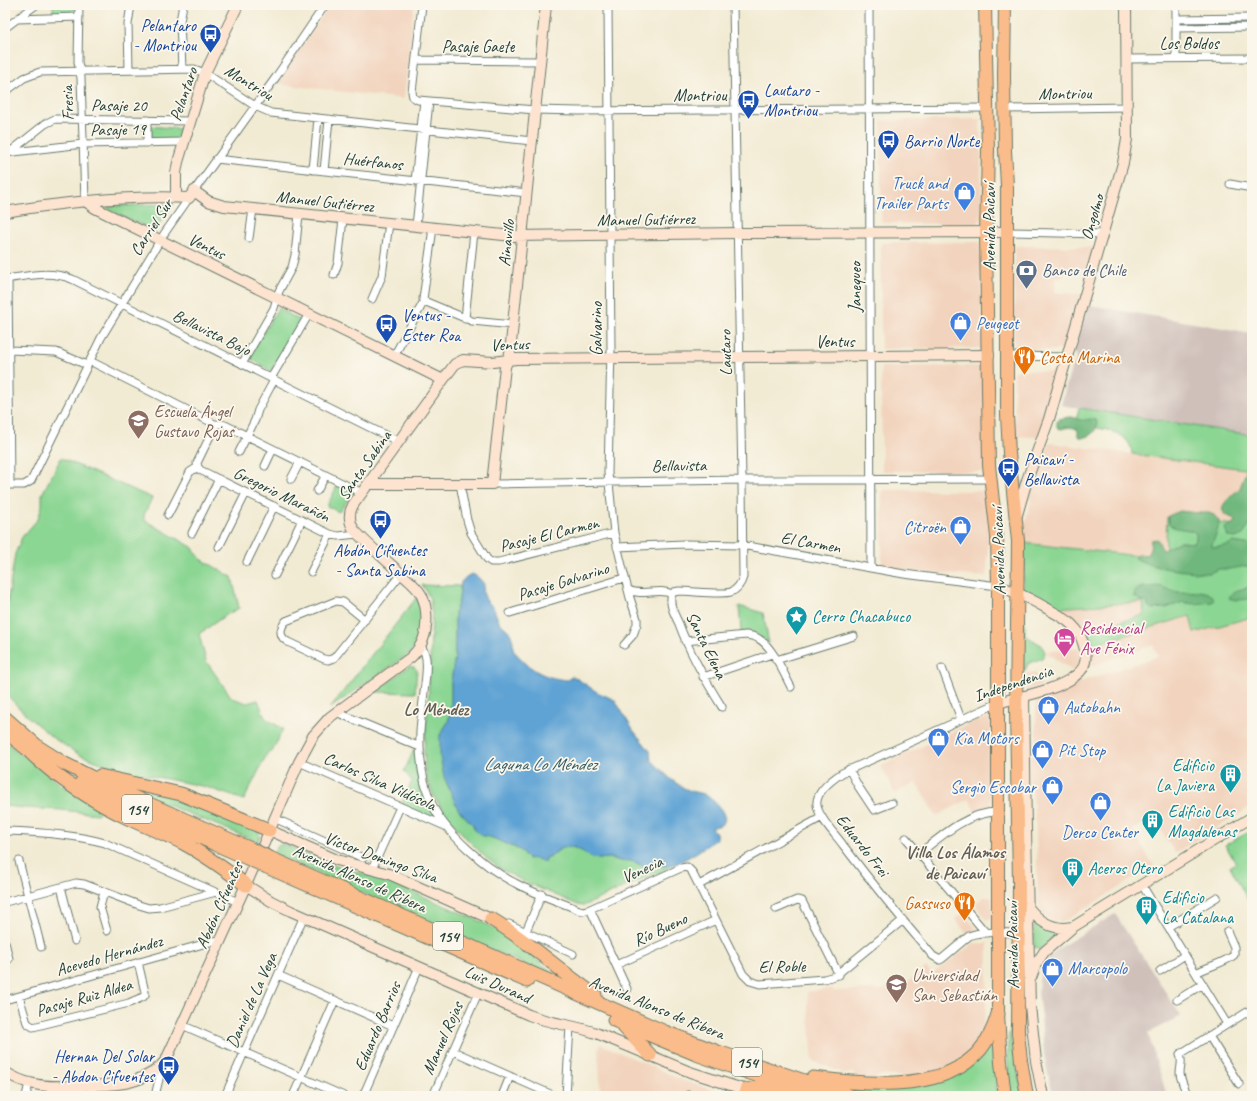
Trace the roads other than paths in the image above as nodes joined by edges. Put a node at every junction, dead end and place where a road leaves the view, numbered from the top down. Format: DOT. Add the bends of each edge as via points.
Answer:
graph roads {
  1 [pos="36,5"];
  2 [pos="79,5"];
  3 [pos="131,5"];
  4 [pos="183,5"];
  5 [pos="238,5"];
  6 [pos="325,5"];
  7 [pos="422,5"];
  8 [pos="546,5"];
  9 [pos="608,5"];
  10 [pos="733,5"];
  11 [pos="869,5"];
  12 [pos="985,5"];
  13 [pos="1005,5"];
  14 [pos="1126,5"];
  15 [pos="1176,5"];
  16 [pos="79,17"];
  17 [pos="1252,18"];
  18 [pos="17,19"];
  19 [pos="1176,19"];
  20 [pos="1252,27"];
  21 [pos="5,28"];
  22 [pos="1176,28"];
  23 [pos="1176,58"];
  24 [pos="1252,58"];
  25 [pos="1126,59"];
  26 [pos="416,60"];
  27 [pos="540,61"];
  28 [pos="182,69"];
  29 [pos="129,70"];
  30 [pos="80,71"];
  31 [pos="205,73"];
  32 [pos="6,91"];
  33 [pos="426,101"];
  34 [pos="255,106"];
  35 [pos="1127,107"];
  36 [pos="987,108"];
  37 [pos="869,109"];
  38 [pos="1004,109"];
  39 [pos="535,110"];
  40 [pos="609,110"];
  41 [pos="735,110"];
  42 [pos="318,118"];
  43 [pos="82,119"];
  44 [pos="329,119"];
  45 [pos="147,120"];
  46 [pos="190,121"];
  47 [pos="424,129"];
  48 [pos="532,141"];
  49 [pos="183,142"];
  50 [pos="147,143"];
  51 [pos="83,144"];
  52 [pos="7,153"];
  53 [pos="216,159"];
  54 [pos="313,170"];
  55 [pos="324,171"];
  56 [pos="418,181"];
  57 [pos="1230,184"];
  58 [pos="1252,188"];
  59 [pos="527,193"];
  60 [pos="191,195"];
  61 [pos="176,197"];
  62 [pos="84,201"];
  63 [pos="253,209"];
  64 [pos="5,212"];
  65 [pos="299,214"];
  66 [pos="343,218"];
  67 [pos="389,223"];
  68 [pos="416,226"];
  69 [pos="433,228"];
  70 [pos="474,232"];
  71 [pos="870,232"];
  72 [pos="986,232"];
  73 [pos="1007,232"];
  74 [pos="738,233"];
  75 [pos="1104,234"];
  76 [pos="610,235"];
  77 [pos="523,236"];
  78 [pos="249,238"];
  79 [pos="160,240"];
  80 [pos="334,275"];
  81 [pos="7,279"];
  82 [pos="277,298"];
  83 [pos="372,300"];
  84 [pos="424,301"];
  85 [pos="121,304"];
  86 [pos="309,314"];
  87 [pos="465,319"];
  88 [pos="513,325"];
  89 [pos="9,350"];
  90 [pos="989,355"];
  91 [pos="394,356"];
  92 [pos="870,356"];
  93 [pos="1006,356"];
  94 [pos="740,357"];
  95 [pos="1067,357"];
  96 [pos="611,359"];
  97 [pos="508,360"];
  98 [pos="89,363"];
  99 [pos="242,364"];
  100 [pos="272,379"];
  101 [pos="443,380"];
  102 [pos="214,424"];
  103 [pos="247,436"];
  104 [pos="399,442"];
  105 [pos="273,449"];
  106 [pos="239,452"];
  107 [pos="300,462"];
  108 [pos="265,466"];
  109 [pos="198,467"];
  110 [pos="326,475"];
  111 [pos="219,479"];
  112 [pos="291,479"];
  113 [pos="871,479"];
  114 [pos="990,479"];
  115 [pos="742,480"];
  116 [pos="609,482"];
  117 [pos="460,484"];
  118 [pos="492,484"];
  119 [pos="8,485"];
  120 [pos="365,488"];
  121 [pos="317,492"];
  122 [pos="246,493"];
  123 [pos="274,506"];
  124 [pos="168,515"];
  125 [pos="302,520"];
  126 [pos="1016,523"];
  127 [pos="192,533"];
  128 [pos="614,533"];
  129 [pos="330,534"];
  130 [pos="358,534"];
  131 [pos="742,545"];
  132 [pos="219,547"];
  133 [pos="617,547"];
  134 [pos="247,562"];
  135 [pos="871,568"];
  136 [pos="311,572"];
  137 [pos="401,574"];
  138 [pos="275,575"];
  139 [pos="624,578"];
  140 [pos="998,586"];
  141 [pos="629,590"];
  142 [pos="1017,592"];
  143 [pos="672,594"];
  144 [pos="510,613"];
  145 [pos="365,620"];
  146 [pos="854,636"];
  147 [pos="685,640"];
  148 [pos="421,645"];
  149 [pos="624,645"];
  150 [pos="774,657"];
  151 [pos="942,668"];
  152 [pos="703,677"];
  153 [pos="791,688"];
  154 [pos="1020,697"];
  155 [pos="998,704"];
  156 [pos="722,707"];
  157 [pos="336,712"];
  158 [pos="5,718"];
  159 [pos="961,719"];
  160 [pos="5,731"];
  161 [pos="420,747"];
  162 [pos="30,752"];
  163 [pos="299,762"];
  164 [pos="65,764"];
  165 [pos="849,769"];
  166 [pos="892,803"];
  167 [pos="400,807"];
  168 [pos="999,812"];
  169 [pos="822,817"];
  170 [pos="1252,817"];
  171 [pos="272,824"];
  172 [pos="448,828"];
  173 [pos="5,831"];
  174 [pos="906,838"];
  175 [pos="249,853"];
  176 [pos="920,853"];
  177 [pos="363,858"];
  178 [pos="20,861"];
  179 [pos="372,869"];
  180 [pos="246,885"];
  181 [pos="699,885"];
  182 [pos="1142,885"];
  183 [pos="61,887"];
  184 [pos="104,892"];
  185 [pos="216,892"];
  186 [pos="542,894"];
  187 [pos="28,896"];
  188 [pos="1217,898"];
  189 [pos="5,902"];
  190 [pos="238,902"];
  191 [pos="1028,907"];
  192 [pos="590,909"];
  193 [pos="776,909"];
  194 [pos="304,916"];
  195 [pos="491,919"];
  196 [pos="716,920"];
  197 [pos="903,920"];
  198 [pos="1073,927"];
  199 [pos="1168,927"];
  200 [pos="107,930"];
  201 [pos="1228,931"];
  202 [pos="526,932"];
  203 [pos="999,932"];
  204 [pos="986,933"];
  205 [pos="1019,933"];
  206 [pos="222,939"];
  207 [pos="75,941"];
  208 [pos="5,942"];
  209 [pos="41,947"];
  210 [pos="573,954"];
  211 [pos="1185,955"];
  212 [pos="10,959"];
  213 [pos="138,962"];
  214 [pos="616,965"];
  215 [pos="419,967"];
  216 [pos="1160,971"];
  217 [pos="1196,973"];
  218 [pos="838,974"];
  219 [pos="278,975"];
  220 [pos="1029,983"];
  221 [pos="1203,984"];
  222 [pos="627,989"];
  223 [pos="478,993"];
  224 [pos="19,996"];
  225 [pos="5,1000"];
  226 [pos="335,1000"];
  227 [pos="1177,1000"];
  228 [pos="1252,1009"];
  229 [pos="998,1014"];
  230 [pos="622,1018"];
  231 [pos="1227,1024"];
  232 [pos="182,1025"];
  233 [pos="393,1026"];
  234 [pos="570,1026"];
  235 [pos="1209,1036"];
  236 [pos="453,1051"];
  237 [pos="244,1052"];
  238 [pos="650,1055"];
  239 [pos="160,1067"];
  240 [pos="776,1071"];
  241 [pos="5,1072"];
  242 [pos="510,1076"];
  243 [pos="301,1077"];
  244 [pos="30,1083"];
  245 [pos="1239,1084"];
  246 [pos="94,1085"];
  247 [pos="793,1088"];
  248 [pos="746,1090"];
  249 [pos="26,1096"];
  250 [pos="91,1096"];
  251 [pos="154,1096"];
  252 [pos="225,1096"];
  253 [pos="293,1096"];
  254 [pos="344,1096"];
  255 [pos="363,1096"];
  256 [pos="433,1096"];
  257 [pos="502,1096"];
  258 [pos="555,1096"];
  259 [pos="566,1096"];
  260 [pos="816,1096"];
  261 [pos="849,1096"];
  262 [pos="1005,1096"];
  263 [pos="1027,1096"];
  264 [pos="1043,1096"];
  265 [pos="1188,1096"];
  1 -- 18 [label="street"];
  2 -- 16 [label="street, Fresia"];
  3 -- 29 [label="street" via="128,24"];
  4 -- 28 [label="street" via="180,22"];
  5 -- 31 [label="street, Pelantaro"];
  6 -- 34 [label="street, Carriel Sur"];
  7 -- 26 [label="street"];
  8 -- 27 [label="street, Ainavillo"];
  9 -- 40 [label="street, Galvarino"];
  10 -- 41 [label="street, Lautaro"];
  11 -- 37 [label="street, Janequeo"];
  12 -- 36 [label="main road, Avenida Paicaví"];
  13 -- 38 [label="main road, Avenida Paicaví"];
  14 -- 25 [label="street, Ongolmo"];
  15 -- 19 [label="street"];
  16 -- 18 [label="street"];
  16 -- 30 [label="street, Fresia"];
  17 -- 19 [label="street"];
  18 -- 21 [label="street"];
  19 -- 22 [label="street"];
  20 -- 22 [label="street"];
  22 -- 23 [label="street"];
  23 -- 24 [label="street, Los Boldos"];
  23 -- 25 [label="street, Los Boldos"];
  25 -- 35 [label="street, Ongolmo"];
  26 -- 27 [label="street, Pasaje Gaete"];
  26 -- 33 [label="street, Montriou" via="413,97"];
  27 -- 39 [label="street, Ainavillo"];
  28 -- 29 [label="street, Montriou"];
  28 -- 31 [label="street, Montriou" via="194,69"];
  29 -- 30 [label="street, Montriou"];
  30 -- 32 [label="street, Montriou" via="34,74"];
  30 -- 43 [label="street, Fresia"];
  31 -- 34 [label="street, Montriou"];
  31 -- 46 [label="street, Pelantaro"];
  33 -- 39 [label="street, Montriou"];
  33 -- 47 [label="street"];
  34 -- 42 [label="street, Montriou" via="276,114"];
  34 -- 53 [label="street, Carriel Sur"];
  35 -- 38 [label="street, Montriou"];
  35 -- 75 [label="street, Ongolmo" via="1124,158"];
  36 -- 37 [label="street, Montriou"];
  36 -- 72 [label="main road, Avenida Paicaví"];
  37 -- 41 [label="street, Montriou"];
  37 -- 71 [label="street, Janequeo"];
  38 -- 73 [label="main road, Avenida Paicaví"];
  39 -- 40 [label="street, Montriou"];
  39 -- 48 [label="street, Ainavillo"];
  40 -- 41 [label="street, Montriou"];
  40 -- 76 [label="street, Galvarino"];
  41 -- 74 [label="street, Lautaro"];
  42 -- 44 [label="street, Montriou"];
  42 -- 54 [label="street"];
  43 -- 45 [label="street, Pasaje 20"];
  43 -- 51 [label="street, Fresia"];
  43 -- 52 [label="street, Pasaje 20" via="58,119 49,122"];
  44 -- 47 [label="street, Montriou"];
  44 -- 55 [label="street"];
  45 -- 46 [label="street, Pasaje 20"];
  45 -- 50 [label="street"];
  46 -- 49 [label="street, Pelantaro"];
  47 -- 48 [label="street, Montriou"];
  47 -- 56 [label="street"];
  48 -- 59 [label="street, Ainavillo"];
  49 -- 50 [label="street, Pasaje 19"];
  49 -- 61 [label="street, Pelantaro" via="176,168"];
  50 -- 51 [label="street, Pasaje 19"];
  51 -- 52 [label="street, Pasaje 19"];
  51 -- 62 [label="street, Fresia"];
  53 -- 54 [label="street, Huérfanos"];
  53 -- 60 [label="street, Carriel Sur"];
  54 -- 55 [label="street, Huérfanos"];
  55 -- 56 [label="street, Huérfanos"];
  56 -- 59 [label="street, Huérfanos"];
  56 -- 68 [label="street"];
  57 -- 58 [label="street"];
  59 -- 77 [label="street, Ainavillo"];
  60 -- 61 [label="street, Manuel Gutiérrez"];
  60 -- 63 [label="street, Manuel Gutiérrez" via="214,204"];
  60 -- 79 [label="street, Carriel Sur"];
  61 -- 62 [label="street, Manuel Gutiérrez"];
  62 -- 64 [label="street, Manuel Gutiérrez"];
  62 -- 79 [label="street, Ventus"];
  63 -- 65 [label="street, Manuel Gutiérrez"];
  63 -- 78 [label="street"];
  65 -- 66 [label="street, Manuel Gutiérrez"];
  65 -- 82 [label="street" via="294,261"];
  66 -- 67 [label="street, Manuel Gutiérrez"];
  66 -- 80 [label="street" via="338,263"];
  67 -- 68 [label="street, Manuel Gutiérrez"];
  67 -- 83 [label="street" via="382,276"];
  68 -- 69 [label="street, Manuel Gutiérrez"];
  69 -- 70 [label="street, Manuel Gutiérrez"];
  69 -- 84 [label="street"];
  70 -- 77 [label="street, Manuel Gutiérrez"];
  70 -- 87 [label="street"];
  71 -- 72 [label="street, Manuel Gutiérrez"];
  71 -- 74 [label="street, Manuel Gutiérrez"];
  71 -- 92 [label="street, Janequeo"];
  72 -- 73 [label="street, Manuel Gutiérrez"];
  72 -- 90 [label="main road, Avenida Paicaví"];
  73 -- 75 [label="street, Manuel Gutiérrez"];
  73 -- 93 [label="main road, Avenida Paicaví"];
  74 -- 76 [label="street, Manuel Gutiérrez"];
  74 -- 94 [label="street, Lautaro"];
  75 -- 95 [label="street, Ongolmo"];
  76 -- 77 [label="street, Manuel Gutiérrez"];
  76 -- 96 [label="street, Galvarino"];
  77 -- 88 [label="street, Ainavillo"];
  79 -- 82 [label="street, Ventus"];
  79 -- 85 [label="street, Carriel Sur"];
  81 -- 85 [label="street, Bellavista Bajo" via="44,273 58,274"];
  81 -- 89 [label="street"];
  82 -- 86 [label="street, Ventus"];
  82 -- 99 [label="street" via="274,308"];
  84 -- 87 [label="street"];
  84 -- 91 [label="street"];
  85 -- 98 [label="street, Carriel Sur"];
  85 -- 99 [label="street, Bellavista Bajo"];
  86 -- 91 [label="street, Ventus"];
  86 -- 100 [label="street"];
  87 -- 88 [label="street"];
  88 -- 97 [label="street, Ainavillo"];
  89 -- 98 [label="street" via="56,352"];
  89 -- 119 [label="street"];
  90 -- 92 [label="street, Ventus"];
  90 -- 114 [label="main road, Avenida Paicaví"];
  91 -- 101 [label="street, Ventus"];
  92 -- 94 [label="street, Ventus"];
  92 -- 113 [label="street, Janequeo"];
  93 -- 95 [label="street"];
  93 -- 126 [label="main road, Avenida Paicaví" via="1008,441"];
  94 -- 96 [label="street, Ventus"];
  94 -- 115 [label="street, Lautaro"];
  95 -- 126 [label="street, Ongolmo" via="1047,427 1020,500"];
  96 -- 97 [label="street, Ventus"];
  96 -- 116 [label="street, Galvarino"];
  97 -- 101 [label="street, Ventus" via="460,361"];
  97 -- 118 [label="street, Ainavillo" via="505,367"];
  98 -- 102 [label="street"];
  98 -- 119 [label="street, Carriel Sur" via="29,483"];
  99 -- 100 [label="street, Bellavista Bajo"];
  100 -- 103 [label="street"];
  100 -- 104 [label="street, Bellavista Bajo"];
  101 -- 104 [label="street, Santa Sabina"];
  102 -- 103 [label="street" via="223,424"];
  102 -- 109 [label="street" via="197,463"];
  103 -- 105 [label="street"];
  103 -- 106 [label="street"];
  104 -- 120 [label="street, Santa Sabina"];
  105 -- 107 [label="street"];
  105 -- 108 [label="street"];
  107 -- 110 [label="street"];
  107 -- 112 [label="street"];
  109 -- 111 [label="street, Gregorio Marañón"];
  109 -- 124 [label="street" via="190,472"];
  110 -- 120 [label="street"];
  110 -- 121 [label="street"];
  111 -- 122 [label="street, Gregorio Marañón"];
  111 -- 127 [label="street"];
  113 -- 114 [label="street, Bellavista"];
  113 -- 115 [label="street, Bellavista"];
  113 -- 135 [label="street, Janequeo"];
  114 -- 140 [label="main road, Avenida Paicaví"];
  115 -- 116 [label="street, Bellavista"];
  115 -- 131 [label="street, Lautaro"];
  116 -- 118 [label="street, Bellavista"];
  116 -- 128 [label="street, Galvarino"];
  117 -- 118 [label="street, Bellavista"];
  117 -- 120 [label="street, Bellavista"];
  117 -- 128 [label="street, Pasaje El Carmen" via="469,530 485,557 491,562"];
  120 -- 130 [label="street, Santa Sabina" via="349,513 351,525"];
  122 -- 123 [label="street, Gregorio Marañón"];
  122 -- 132 [label="street"];
  123 -- 125 [label="street, Gregorio Marañón"];
  123 -- 134 [label="street"];
  125 -- 129 [label="street, Gregorio Marañón"];
  125 -- 138 [label="street"];
  126 -- 142 [label="main road, Avenida Paicaví"];
  128 -- 133 [label="street, Galvarino"];
  129 -- 130 [label="street, Gregorio Marañón"];
  129 -- 136 [label="street"];
  130 -- 137 [label="street, Santa Sabina"];
  131 -- 133 [label="street, El Carmen"];
  131 -- 135 [label="street, El Carmen"];
  131 -- 143 [label="street, Lautaro" via="743,577 735,590 725,593 680,591"];
  133 -- 139 [label="street, Galvarino"];
  135 -- 140 [label="street, El Carmen"];
  137 -- 145 [label="street"];
  137 -- 148 [label="street, Santa Sabina" via="418,590 424,602 426,622"];
  139 -- 141 [label="street, Galvarino"];
  139 -- 144 [label="street, Pasaje Galvarino"];
  140 -- 142 [label="street, Independencia"];
  140 -- 155 [label="main road, Avenida Paicaví"];
  141 -- 143 [label="street, Lautaro" via="664,591"];
  141 -- 149 [label="street, Galvarino" via="637,624 633,635"];
  142 -- 154 [label="main road, Avenida Paicaví"];
  142 -- 154 [label="street, Independencia" via="1061,616 1073,626 1083,641 1086,660 1070,680"];
  143 -- 147 [label="street, Santa Elena" via="671,603"];
  145 -- 145 [label="street" via="331,659 324,659 288,642 281,634 281,628 286,621 336,601 342,602"];
  146 -- 150 [label="street"];
  147 -- 150 [label="street" via="754,636 761,640"];
  147 -- 152 [label="street, Santa Elena"];
  148 -- 157 [label="street, Abdón Cifuentes" via="410,658"];
  148 -- 161 [label="street" via="425,654 426,671"];
  150 -- 152 [label="street"];
  150 -- 153 [label="street"];
  151 -- 159 [label="street"];
  152 -- 156 [label="street, Santa Elena"];
  154 -- 155 [label="street, Independencia"];
  154 -- 191 [label="street, Avenida Paicaví"];
  154 -- 205 [label="main road, Avenida Paicaví"];
  155 -- 159 [label="street, Independencia"];
  155 -- 168 [label="main road, Avenida Paicaví"];
  157 -- 161 [label="street"];
  157 -- 163 [label="street, Abdón Cifuentes" via="313,736"];
  158 -- 164 [label="highway, Avenida Alonso de Ribera / 154" via="38,747"];
  159 -- 165 [label="street, Independencia"];
  160 -- 162 [label="highway, Avenida Alonso de Ribera / 154"];
  161 -- 172 [label="street" via="422,771 428,793"];
  162 -- 175 [label="highway, Avenida Alonso de Ribera / 154" via="102,793"];
  162 -- 180 [label="highway" via="50,771 99,802 197,851"];
  163 -- 167 [label="street, Carlos Silva Vildósola"];
  163 -- 171 [label="street, Abdón Cifuentes"];
  164 -- 171 [label="highway" via="118,780 181,794"];
  164 -- 175 [label="highway, Avenida Alonso de Ribera / 154"];
  165 -- 166 [label="street" via="874,810"];
  165 -- 169 [label="street, Independencia" via="831,781 818,797 817,805"];
  167 -- 172 [label="street, Carlos Silva Vildósola"];
  167 -- 179 [label="street"];
  168 -- 176 [label="street" via="980,814 950,829"];
  168 -- 203 [label="main road, Avenida Paicaví"];
  169 -- 181 [label="street"];
  169 -- 197 [label="street, Eduardo Frei"];
  170 -- 182 [label="street"];
  171 -- 177 [label="street, Víctor Domingo Silva"];
  171 -- 179 [label="street, Víctor Domingo Silva" via="327,856"];
  171 -- 180 [label="street, Abdón Cifuentes"];
  172 -- 186 [label="street" via="476,856 501,875"];
  173 -- 185 [label="street" via="98,841"];
  174 -- 176 [label="street"];
  175 -- 230 [label="highway, Avenida Alonso de Ribera / 154, bridge"];
  176 -- 204 [label="street"];
  178 -- 187 [label="street"];
  179 -- 195 [label="street, Víctor Domingo Silva"];
  180 -- 190 [label="street, Abdón Cifuentes"];
  180 -- 194 [label="street, Luis Durand" via="271,901"];
  181 -- 192 [label="street, Venecia" via="691,870 683,867"];
  181 -- 196 [label="street, El Roble"];
  182 -- 198 [label="street"];
  182 -- 199 [label="street"];
  183 -- 184 [label="street" via="80,883"];
  183 -- 187 [label="street"];
  183 -- 207 [label="street"];
  184 -- 185 [label="street" via="144,907 155,908"];
  184 -- 200 [label="street" via="100,907"];
  185 -- 190 [label="street"];
  186 -- 192 [label="street" via="579,910"];
  186 -- 202 [label="street"];
  187 -- 189 [label="street"];
  187 -- 209 [label="street"];
  188 -- 199 [label="street"];
  190 -- 206 [label="street, Abdón Cifuentes"];
  191 -- 198 [label="street" via="1047,925 1058,928"];
  191 -- 220 [label="street, Avenida Paicaví"];
  192 -- 214 [label="street"];
  193 -- 218 [label="street" via="797,900 803,903"];
  194 -- 215 [label="street, Luis Durand"];
  194 -- 219 [label="street, Daniel de La Vega"];
  195 -- 202 [label="street, Víctor Domingo Silva"];
  195 -- 230 [label="highway" via="518,936"];
  196 -- 214 [label="street, Río Bueno"];
  196 -- 218 [label="street, El Roble" via="743,974 755,983 824,979"];
  197 -- 204 [label="street, Eduardo Frei" via="938,960 969,936"];
  197 -- 218 [label="street, El Roble"];
  198 -- 220 [label="street" via="1047,948 1034,968"];
  199 -- 211 [label="street"];
  201 -- 217 [label="street" via="1234,946 1234,955 1220,964"];
  202 -- 210 [label="street, Víctor Domingo Silva"];
  203 -- 204 [label="street"];
  203 -- 205 [label="street"];
  203 -- 229 [label="main road, Avenida Paicaví"];
  205 -- 263 [label="main road, Avenida Paicaví" via="1019,1045"];
  206 -- 213 [label="street, Acevedo Hernández"];
  206 -- 232 [label="street, Abdón Cifuentes"];
  208 -- 212 [label="street"];
  211 -- 216 [label="street"];
  211 -- 217 [label="street"];
  213 -- 224 [label="street, Acevedo Hernández"];
  213 -- 224 [label="street, Pasaje Ruiz Aldea" via="145,995 118,1006 33,1027 27,1024"];
  214 -- 222 [label="street"];
  215 -- 223 [label="street, Luis Durand"];
  215 -- 233 [label="street, Eduardo Barrios"];
  217 -- 221 [label="street"];
  219 -- 226 [label="street"];
  219 -- 237 [label="street, Daniel de La Vega"];
  220 -- 264 [label="street, Avenida Paicaví" via="1033,1042"];
  221 -- 227 [label="street"];
  221 -- 231 [label="street"];
  223 -- 234 [label="street, Luis Durand" via="540,1020"];
  223 -- 236 [label="street, Manuel Rojas"];
  224 -- 225 [label="street, Acevedo Hernández"];
  226 -- 233 [label="street"];
  226 -- 243 [label="street"];
  228 -- 231 [label="street"];
  229 -- 240 [label="highway" via="990,1035 978,1054 962,1067 939,1076 901,1082 869,1083 836,1081"];
  229 -- 262 [label="main road, Avenida Paicaví"];
  230 -- 238 [label="highway" via="631,1034"];
  230 -- 240 [label="highway, Avenida Alonso de Ribera / 154"];
  230 -- 247 [label="highway, Avenida Alonso de Ribera / 154" via="696,1054"];
  231 -- 235 [label="street"];
  232 -- 237 [label="street"];
  232 -- 239 [label="street, Abdón Cifuentes" via="166,1060"];
  233 -- 255 [label="street, Eduardo Barrios"];
  234 -- 238 [label="street, Luis Durand" via="596,1033"];
  234 -- 259 [label="street"];
  235 -- 245 [label="street"];
  235 -- 265 [label="street" via="1180,1054 1180,1077"];
  236 -- 242 [label="street"];
  236 -- 256 [label="street, Manuel Rojas"];
  237 -- 243 [label="street"];
  237 -- 252 [label="street, Daniel de La Vega"];
  238 -- 248 [label="street, Luis Durand"];
  239 -- 246 [label="street, Abdón Cifuentes" via="131,1082"];
  239 -- 251 [label="street"];
  240 -- 261 [label="highway, Avenida Alonso de Ribera / 154"];
  241 -- 244 [label="street, Abdón Cifuentes"];
  242 -- 257 [label="street"];
  242 -- 258 [label="street"];
  243 -- 253 [label="street"];
  243 -- 254 [label="street"];
  244 -- 246 [label="street, Abdón Cifuentes" via="55,1086"];
  244 -- 249 [label="street"];
  246 -- 250 [label="street"];
  247 -- 248 [label="highway" via="769,1086"];
  247 -- 260 [label="highway, Avenida Alonso de Ribera / 154"];
}
